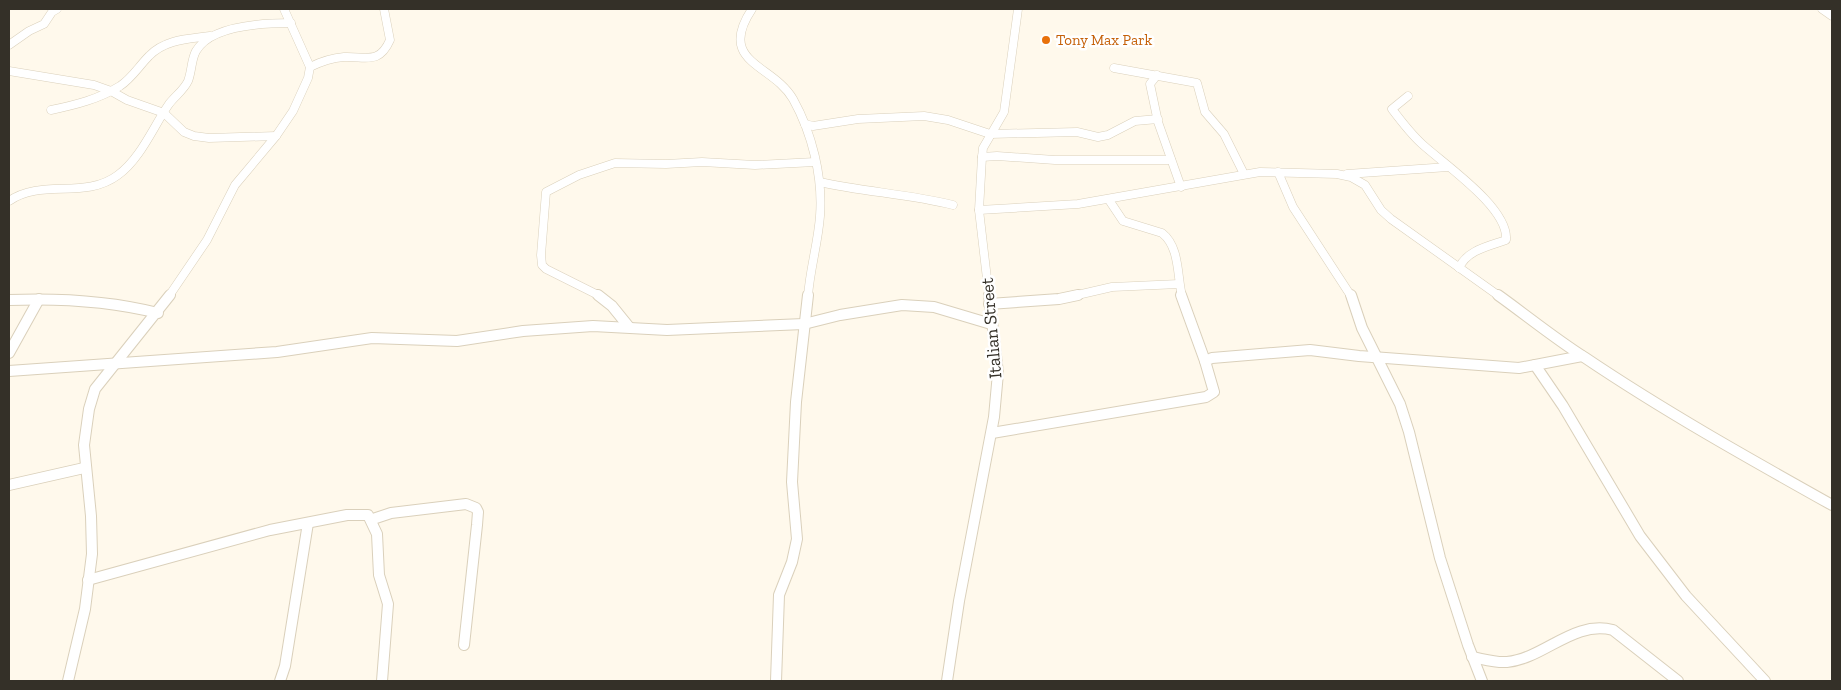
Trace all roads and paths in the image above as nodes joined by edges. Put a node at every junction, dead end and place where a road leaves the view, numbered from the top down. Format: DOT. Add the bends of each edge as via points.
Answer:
graph roads {
  1 [pos="57,9"];
  2 [pos="284,9"];
  3 [pos="384,9"];
  4 [pos="752,9"];
  5 [pos="1018,9"];
  6 [pos="1822,9"];
  7 [pos="1832,16"];
  8 [pos="291,23"];
  9 [pos="213,35"];
  10 [pos="9,46"];
  11 [pos="310,67"];
  12 [pos="1114,68"];
  13 [pos="9,71"];
  14 [pos="1157,75"];
  15 [pos="111,91"];
  16 [pos="1408,96"];
  17 [pos="51,110"];
  18 [pos="164,113"];
  19 [pos="1158,119"];
  20 [pos="805,124"];
  21 [pos="990,134"];
  22 [pos="276,136"];
  23 [pos="982,157"];
  24 [pos="1171,160"];
  25 [pos="815,162"];
  26 [pos="1448,167"];
  27 [pos="1278,172"];
  28 [pos="1244,174"];
  29 [pos="1344,175"];
  30 [pos="820,182"];
  31 [pos="1181,187"];
  32 [pos="1109,200"];
  33 [pos="9,202"];
  34 [pos="953,205"];
  35 [pos="979,210"];
  36 [pos="1460,268"];
  37 [pos="1179,284"];
  38 [pos="39,299"];
  39 [pos="9,300"];
  40 [pos="989,304"];
  41 [pos="158,313"];
  42 [pos="804,324"];
  43 [pos="991,324"];
  44 [pos="629,327"];
  45 [pos="9,353"];
  46 [pos="1582,356"];
  47 [pos="1377,358"];
  48 [pos="1204,361"];
  49 [pos="117,362"];
  50 [pos="1536,365"];
  51 [pos="9,371"];
  52 [pos="992,432"];
  53 [pos="84,468"];
  54 [pos="9,486"];
  55 [pos="1832,506"];
  56 [pos="373,520"];
  57 [pos="308,523"];
  58 [pos="88,580"];
  59 [pos="464,645"];
  60 [pos="1472,657"];
  61 [pos="68,681"];
  62 [pos="280,681"];
  63 [pos="382,681"];
  64 [pos="776,681"];
  65 [pos="947,681"];
  66 [pos="1482,681"];
  67 [pos="1678,681"];
  68 [pos="1765,681"];
  1 -- 10 [label="street" via="44,24"];
  2 -- 8 [label="street"];
  3 -- 11 [label="street" via="390,40 379,56 323,61"];
  4 -- 20 [label="street" via="742,24 742,46 753,64 779,82 792,97"];
  5 -- 21 [label="street, Italian Street" via="1004,112"];
  6 -- 7 [label="street"];
  8 -- 9 [label="street"];
  8 -- 11 [label="street"];
  9 -- 15 [label="street" via="162,45 130,78"];
  9 -- 18 [label="street" via="196,52 187,83"];
  11 -- 22 [label="street" via="293,111"];
  12 -- 14 [label="street"];
  13 -- 15 [label="street" via="78,81"];
  14 -- 19 [label="street" via="1150,84"];
  14 -- 28 [label="street" via="1197,83 1205,112 1224,134"];
  15 -- 17 [label="street" via="77,105"];
  15 -- 18 [label="street"];
  16 -- 26 [label="street" via="1392,109 1411,133"];
  18 -- 22 [label="street" via="184,132 194,136"];
  18 -- 33 [label="street" via="127,166 109,182 87,190 23,192"];
  19 -- 21 [label="street" via="1135,121 1103,137 1077,132"];
  19 -- 24 [label="street"];
  20 -- 21 [label="street" via="817,126 858,119 924,116"];
  20 -- 25 [label="street"];
  21 -- 23 [label="street, Italian Street"];
  22 -- 41 [label="street" via="234,185 201,248"];
  23 -- 24 [label="street"];
  23 -- 35 [label="street, Italian Street"];
  24 -- 31 [label="street"];
  25 -- 30 [label="street"];
  25 -- 44 [label="street" via="755,165 616,163 546,192 542,264 546,269 602,296 622,314"];
  26 -- 29 [label="street"];
  26 -- 36 [label="street" via="1489,204 1508,232 1506,240 1466,257"];
  27 -- 28 [label="street"];
  27 -- 29 [label="street"];
  27 -- 47 [label="street" via="1293,207 1342,279"];
  28 -- 31 [label="street"];
  29 -- 36 [label="street" via="1365,185 1385,215"];
  30 -- 34 [label="street"];
  30 -- 42 [label="street" via="820,217"];
  31 -- 32 [label="street"];
  32 -- 35 [label="street"];
  32 -- 37 [label="street" via="1123,221 1165,234 1177,261"];
  35 -- 40 [label="street, Italian Street"];
  36 -- 46 [label="street"];
  37 -- 40 [label="street" via="1112,287 1059,299"];
  37 -- 48 [label="street"];
  38 -- 39 [label="street"];
  38 -- 41 [label="street" via="126,305"];
  38 -- 45 [label="street"];
  40 -- 43 [label="street, Italian Street"];
  41 -- 49 [label="street"];
  42 -- 43 [label="street" via="840,315 919,305 967,315"];
  42 -- 44 [label="street" via="667,330"];
  42 -- 64 [label="street" via="796,392 792,482 797,539 780,595"];
  43 -- 52 [label="street, Italian Street" via="998,373"];
  44 -- 49 [label="street" via="550,328 457,341 372,338 277,352"];
  46 -- 50 [label="street"];
  46 -- 55 [label="street" via="1722,443"];
  47 -- 48 [label="street" via="1310,350"];
  47 -- 50 [label="street" via="1459,362 1503,368"];
  47 -- 60 [label="street" via="1400,404 1409,432 1440,558"];
  48 -- 52 [label="street" via="1214,392 1206,397"];
  49 -- 51 [label="street"];
  49 -- 53 [label="street" via="95,389 87,408"];
  50 -- 68 [label="street" via="1640,536 1686,596"];
  52 -- 65 [label="street, Italian Street" via="958,601"];
  53 -- 54 [label="street"];
  53 -- 58 [label="street" via="91,518"];
  56 -- 57 [label="street" via="362,514"];
  56 -- 59 [label="street" via="391,514 466,504 476,508"];
  56 -- 63 [label="street" via="378,574 388,603"];
  57 -- 58 [label="street" via="270,530"];
  57 -- 62 [label="street"];
  58 -- 61 [label="street" via="84,617"];
  60 -- 66 [label="street"];
  60 -- 67 [label="street" via="1510,662 1589,628 1606,627"];
}
